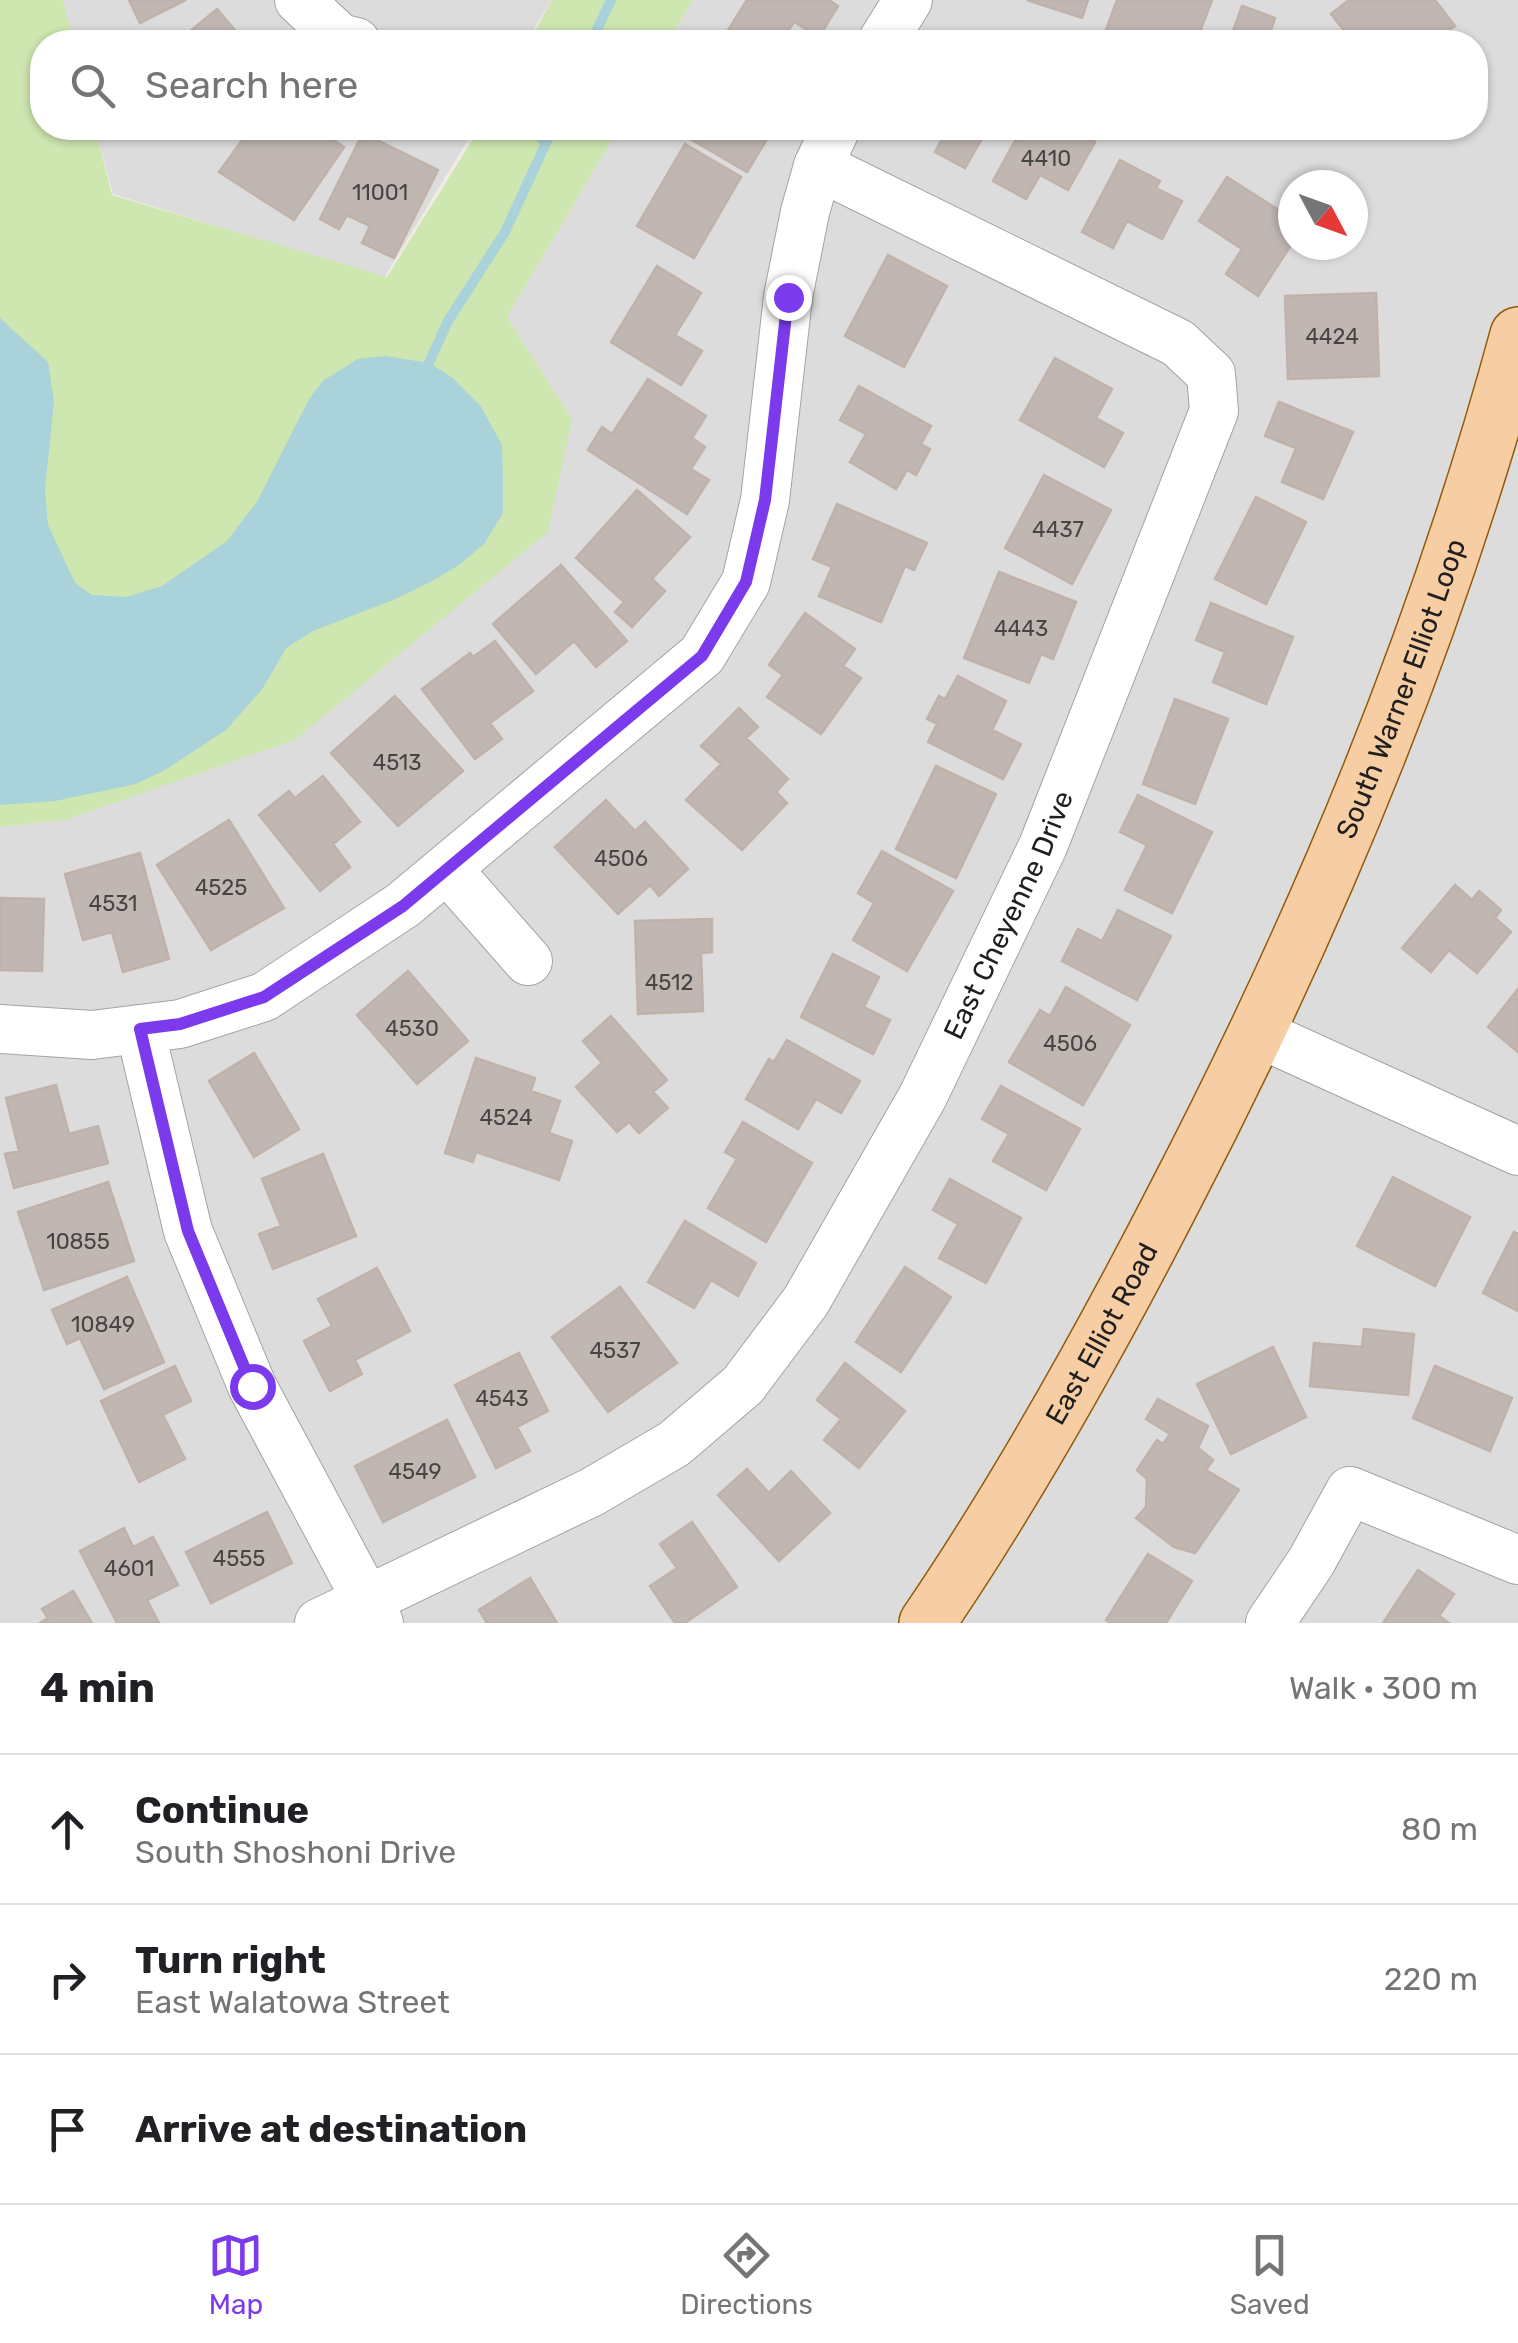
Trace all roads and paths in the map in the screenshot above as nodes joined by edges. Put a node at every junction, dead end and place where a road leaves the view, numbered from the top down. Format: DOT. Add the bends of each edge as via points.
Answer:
graph roads {
  1 [pos="298,0"];
  2 [pos="908,0"];
  3 [pos="331,30"];
  4 [pos="889,30"];
  5 [pos="827,146"];
  6 [pos="1518,335"];
  7 [pos="448,870"];
  8 [pos="528,961"];
  9 [pos="0,1029"];
  10 [pos="140,1029"];
  11 [pos="1258,1033"];
  12 [pos="1518,1151"];
  13 [pos="1518,1560"];
  14 [pos="373,1612"];
  15 [pos="319,1623"];
  16 [pos="927,1623"];
  17 [pos="1270,1623"];
  1 -- 3 [label="street"];
  2 -- 4 [label="street"];
  5 -- 7 [label="street" via="788,297 765,500 746,582 702,656"];
  5 -- 14 [label="street, East Cheyenne Drive" via="1178,343 1211,374 1214,411 1043,846 923,1096 806,1302 743,1385 674,1444"];
  6 -- 11 [label="main road, South Warner Elliot Loop" via="1488,446 1379,756"];
  7 -- 8 [label="street"];
  7 -- 10 [label="street" via="264,997 180,1024"];
  9 -- 10 [label="street"];
  10 -- 14 [label="street" via="188,1231 252,1386"];
  11 -- 12 [label="street"];
  11 -- 16 [label="main road, East Elliot Road" via="1119,1306"];
  13 -- 17 [label="street" via="1350,1491"];
  14 -- 15 [label="street, East Cheyenne Drive"];
}
